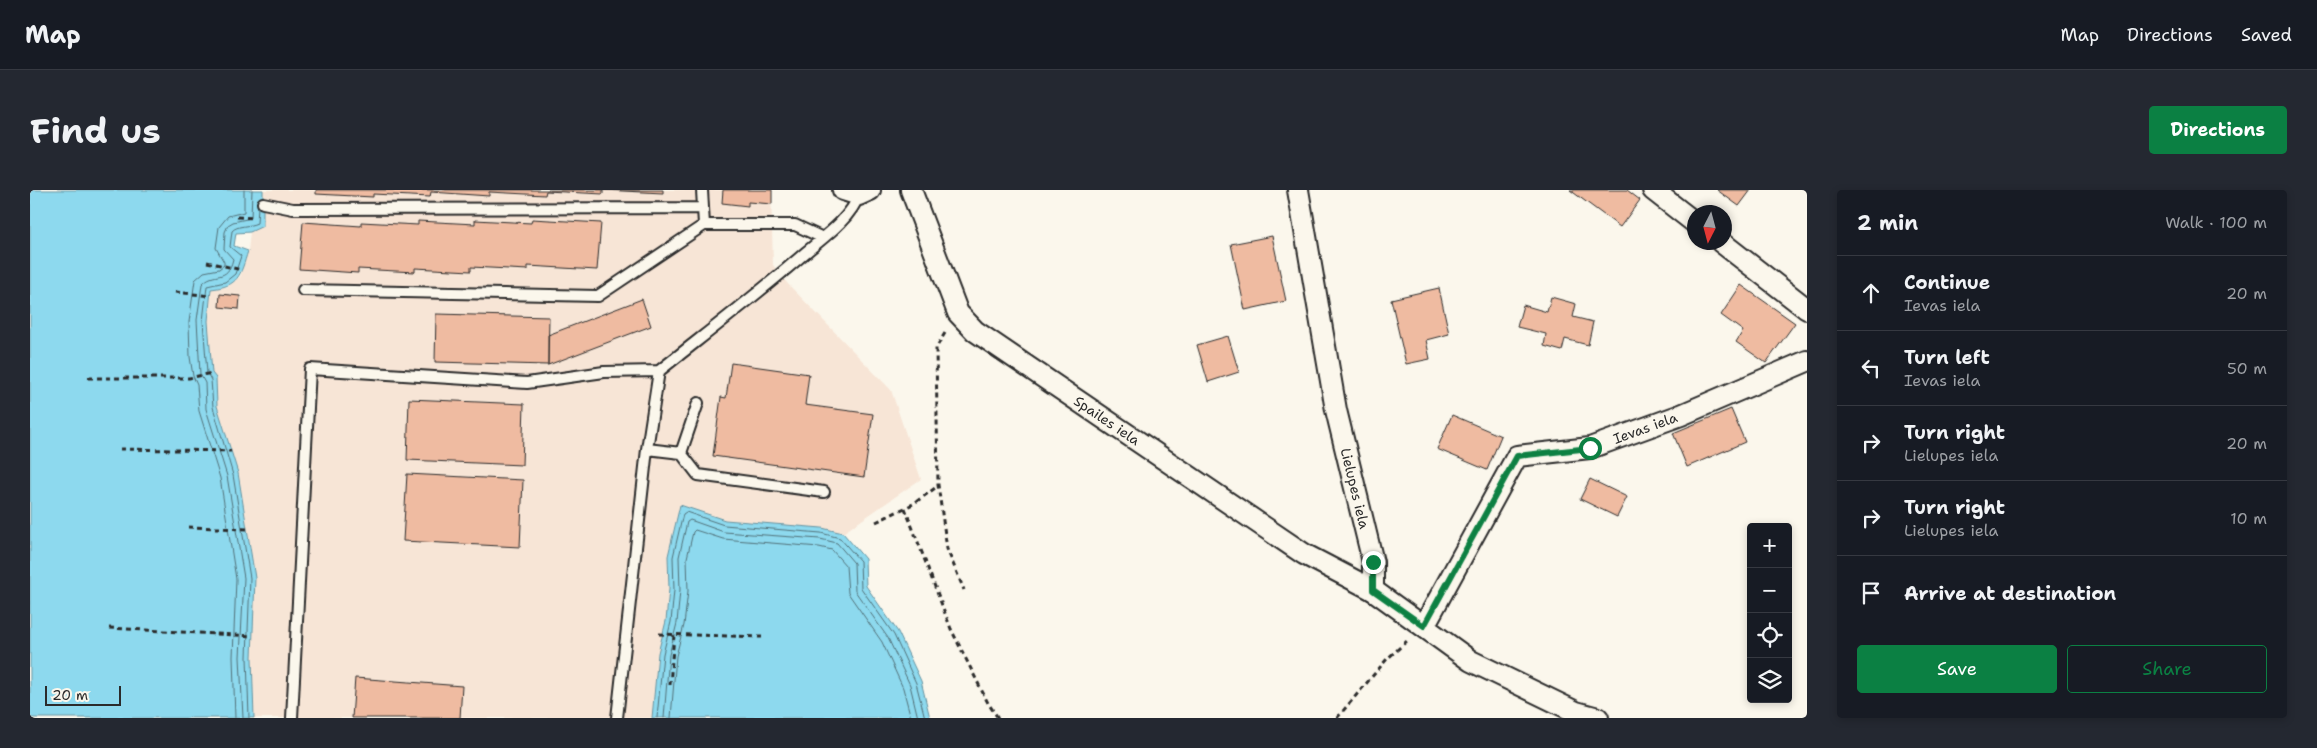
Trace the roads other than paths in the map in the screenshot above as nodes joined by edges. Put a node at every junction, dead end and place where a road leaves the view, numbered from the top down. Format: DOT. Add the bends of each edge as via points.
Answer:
graph roads {
  1 [pos="702,190"];
  2 [pos="911,190"];
  3 [pos="1298,190"];
  4 [pos="1653,190"];
  5 [pos="858,192"];
  6 [pos="263,203"];
  7 [pos="703,208"];
  8 [pos="1687,217"];
  9 [pos="704,225"];
  10 [pos="823,238"];
  11 [pos="1731,250"];
  12 [pos="302,290"];
  13 [pos="1807,308"];
  14 [pos="1807,361"];
  15 [pos="659,371"];
  16 [pos="698,403"];
  17 [pos="647,449"];
  18 [pos="681,453"];
  19 [pos="824,492"];
  20 [pos="1373,590"];
  21 [pos="1424,626"];
  22 [pos="292,718"];
  23 [pos="617,718"];
  24 [pos="1598,718"];
  1 -- 7 [label="lane"];
  2 -- 20 [label="street, Spailes iela" via="958,313 975,331 1304,554"];
  3 -- 20 [label="street, Lielupes iela" via="1336,410 1373,562"];
  4 -- 8 [label="street"];
  5 -- 10 [label="lane" via="854,208"];
  6 -- 7 [label="lane" via="293,208"];
  7 -- 9 [label="lane"];
  9 -- 10 [label="lane" via="795,225"];
  9 -- 12 [label="lane" via="598,296"];
  10 -- 15 [label="lane"];
  11 -- 13 [label="street"];
  14 -- 21 [label="street, Ievas iela" via="1681,415 1590,448 1517,456"];
  15 -- 17 [label="lane"];
  15 -- 22 [label="lane" via="604,372 527,383 310,369"];
  16 -- 18 [label="lane"];
  17 -- 18 [label="lane"];
  17 -- 23 [label="lane"];
  18 -- 19 [label="lane" via="698,475"];
  20 -- 21 [label="street"];
  21 -- 24 [label="street" via="1471,661 1576,712"];
}
